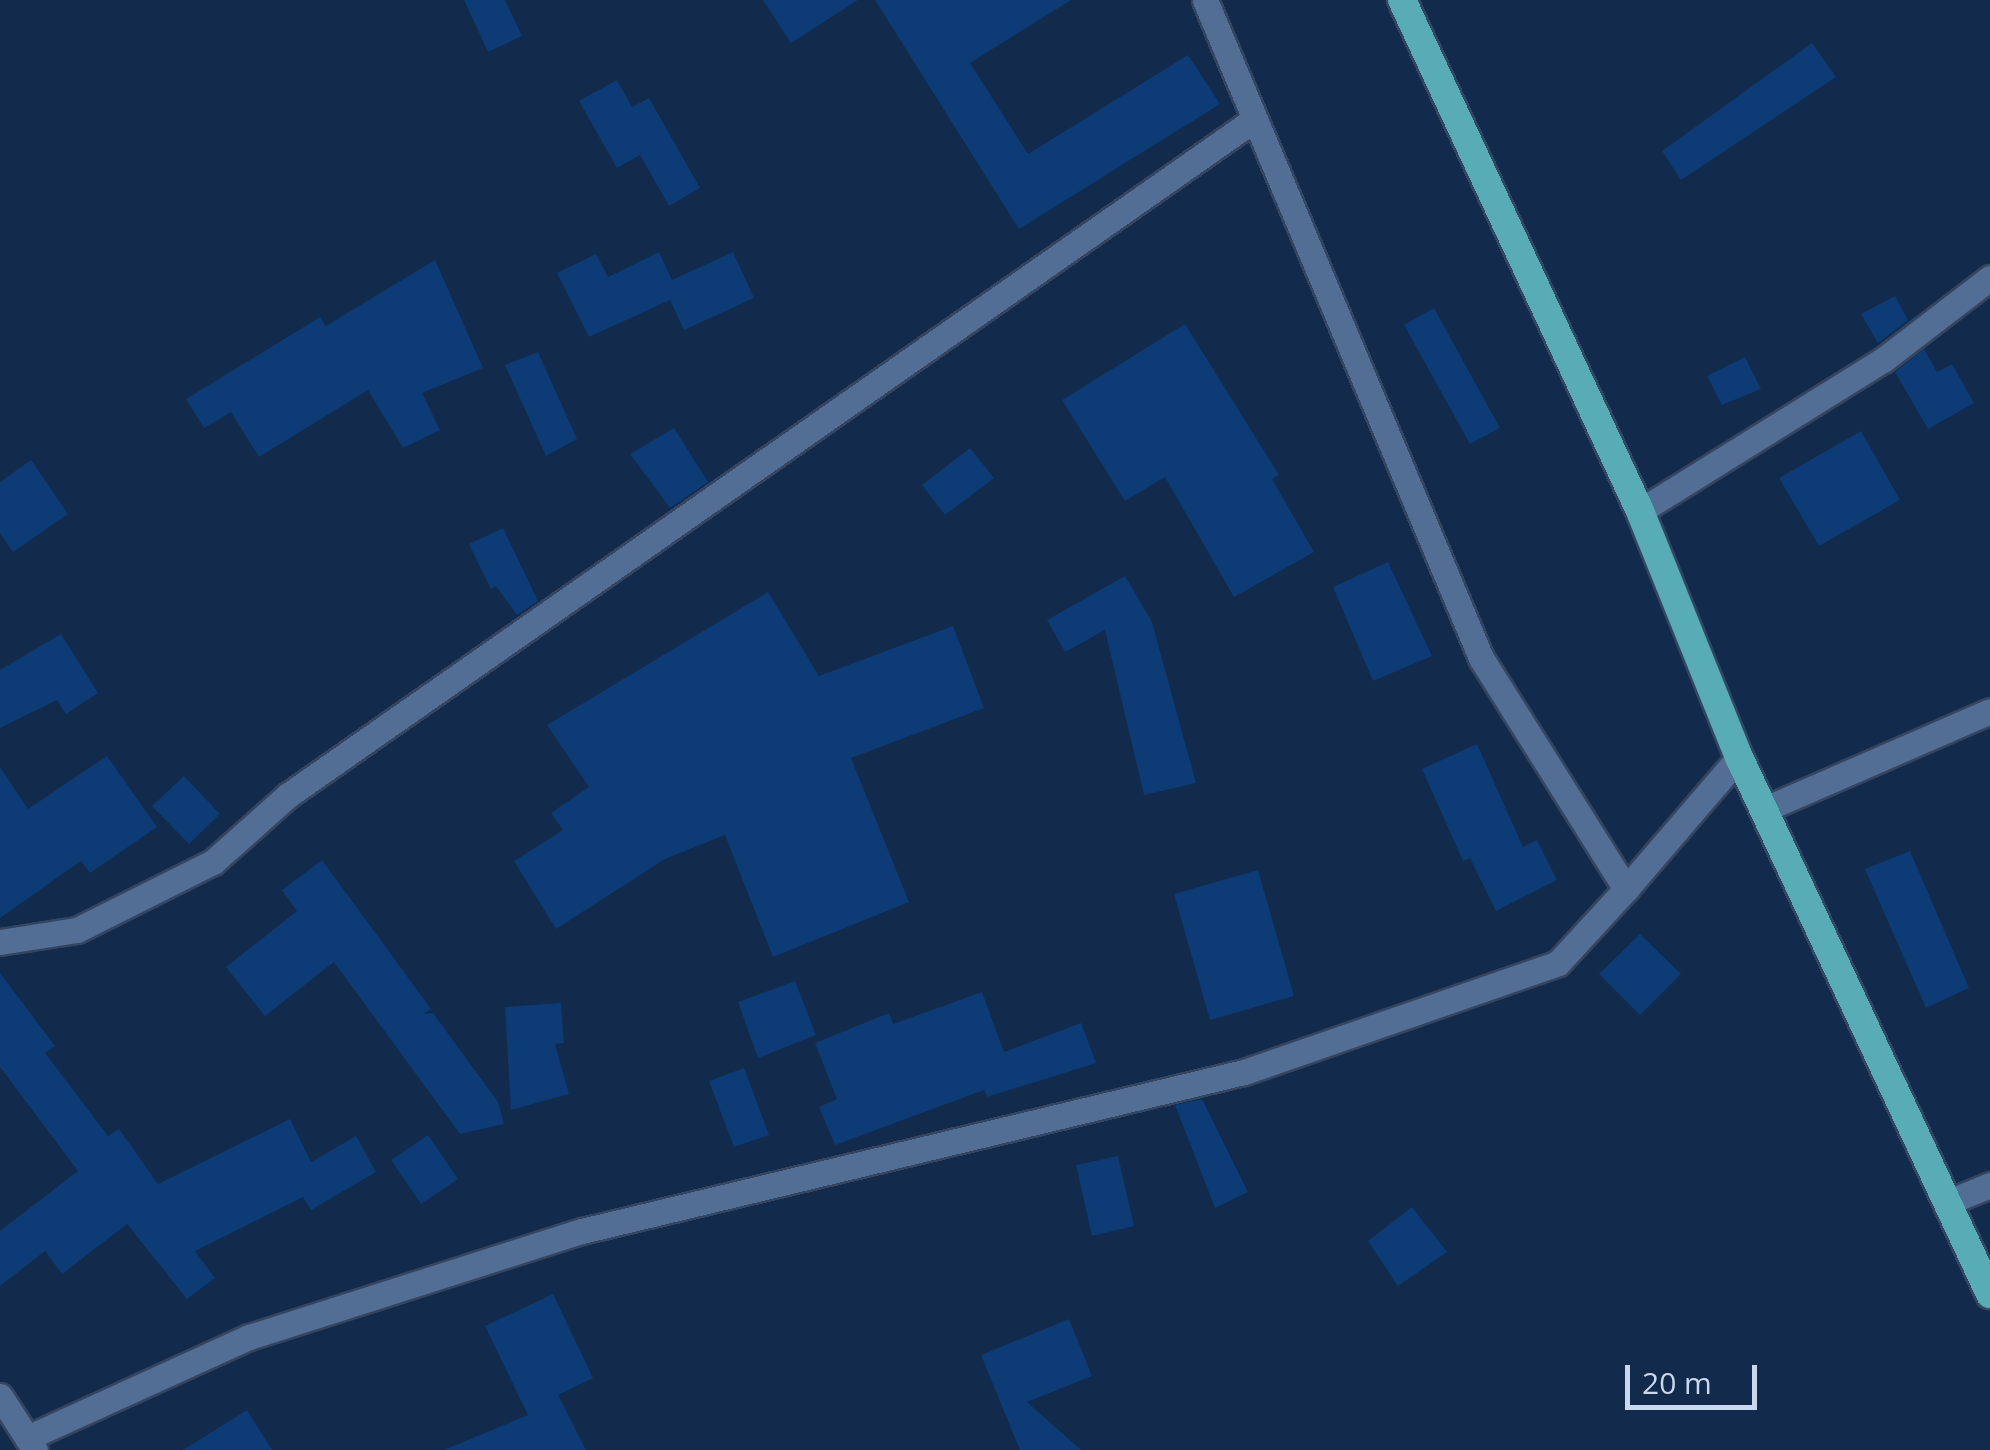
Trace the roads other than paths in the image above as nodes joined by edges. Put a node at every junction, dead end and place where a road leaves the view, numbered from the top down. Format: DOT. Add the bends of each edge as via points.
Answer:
graph roads {
  1 [pos="1205,0"];
  2 [pos="1402,0"];
  3 [pos="1255,119"];
  4 [pos="1990,278"];
  5 [pos="1640,510"];
  6 [pos="1990,711"];
  7 [pos="1739,757"];
  8 [pos="1765,809"];
  9 [pos="1626,890"];
  10 [pos="0,942"];
  11 [pos="1990,1186"];
  12 [pos="1946,1203"];
  13 [pos="1990,1294"];
  14 [pos="0,1396"];
  15 [pos="31,1444"];
  1 -- 3 [label="street"];
  2 -- 5 [label="highway"];
  3 -- 9 [label="street" via="1481,658"];
  3 -- 10 [label="street" via="288,796 212,862 77,930"];
  4 -- 5 [label="street" via="1882,360"];
  5 -- 7 [label="highway"];
  6 -- 8 [label="street"];
  7 -- 8 [label="highway"];
  7 -- 9 [label="street"];
  8 -- 12 [label="highway"];
  9 -- 15 [label="street" via="1558,963 1262,1066 582,1231 249,1337"];
  11 -- 12 [label="street"];
  12 -- 13 [label="highway"];
  14 -- 15 [label="street"];
}
